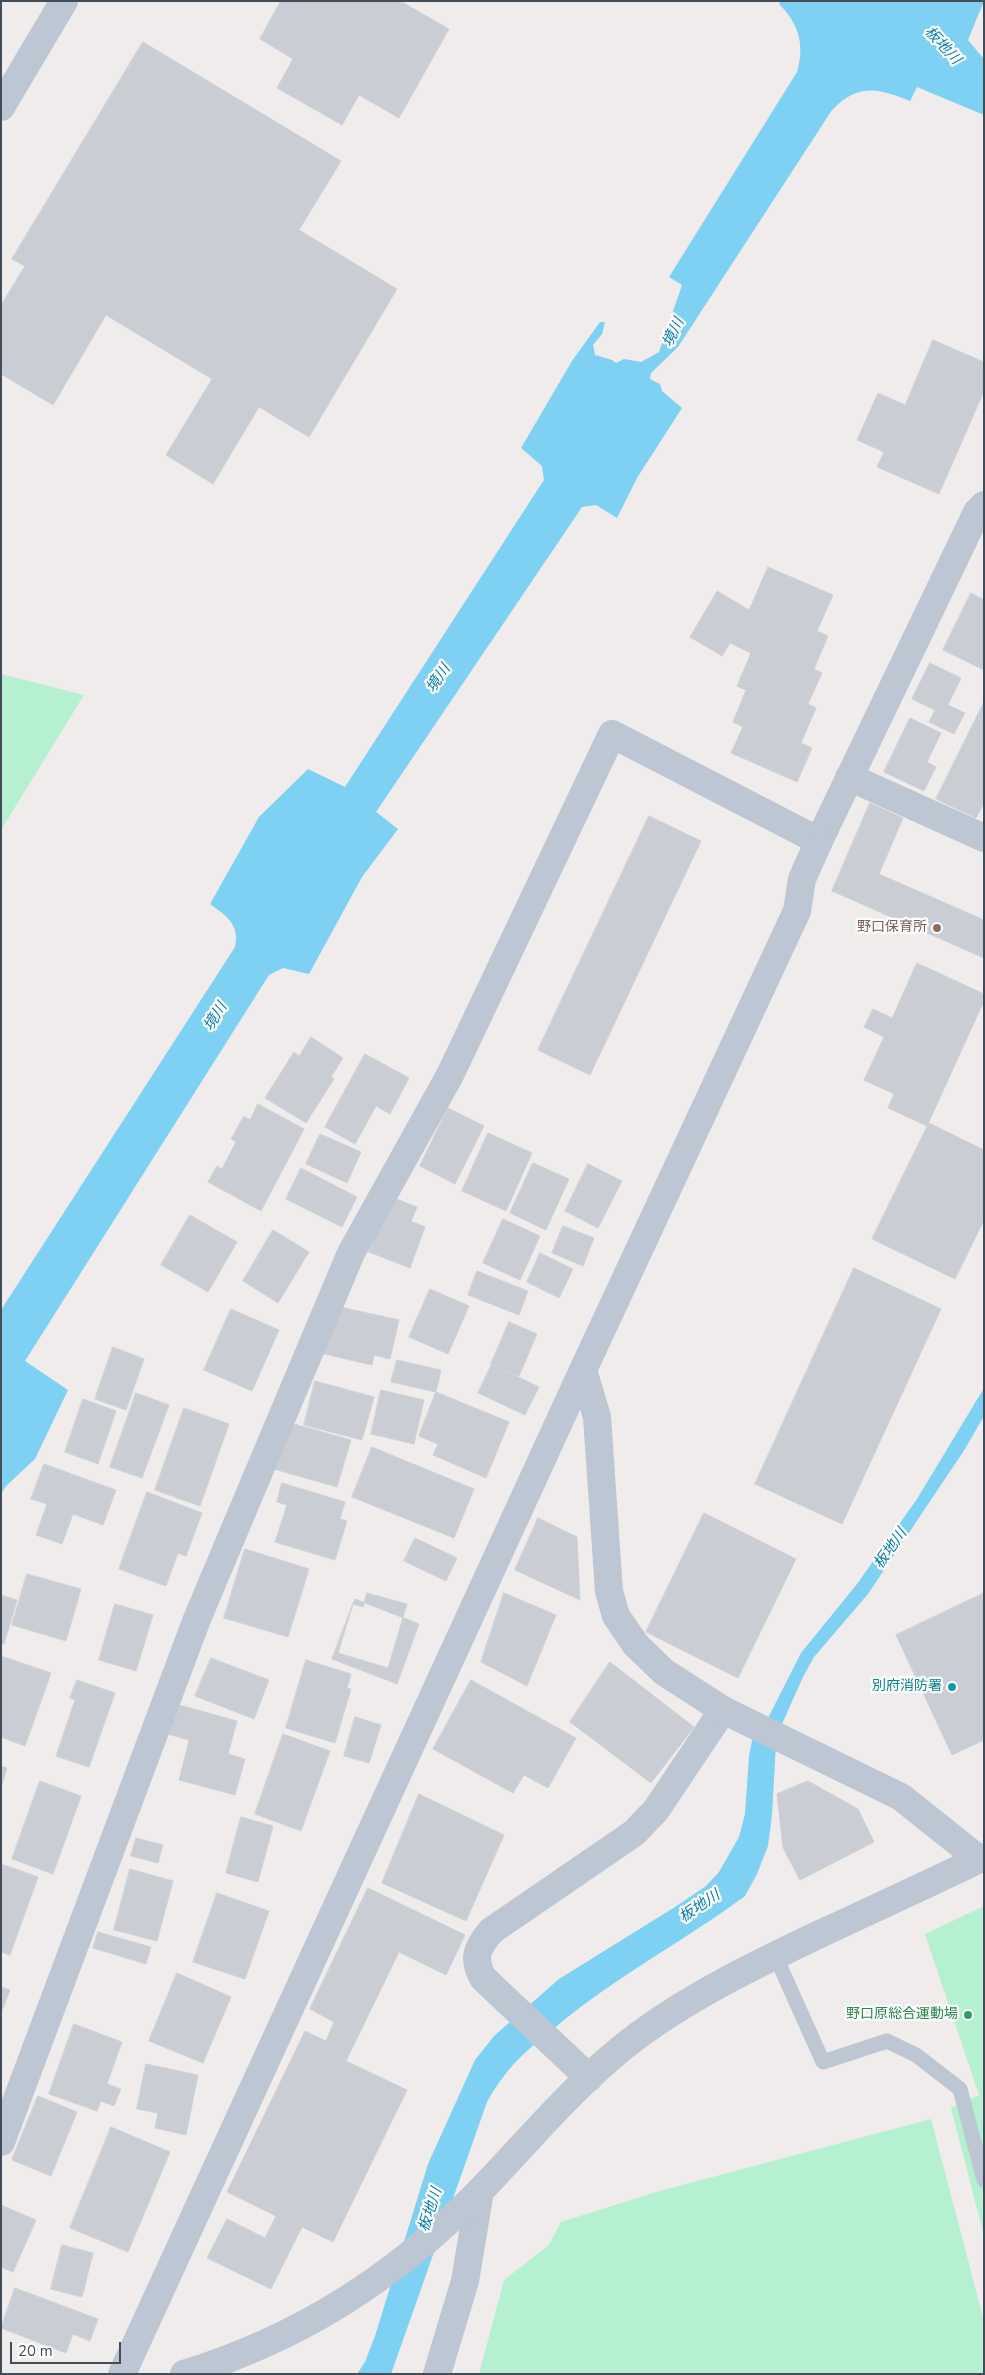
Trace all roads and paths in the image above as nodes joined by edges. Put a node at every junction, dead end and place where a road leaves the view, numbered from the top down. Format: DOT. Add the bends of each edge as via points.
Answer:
graph roads {
  1 [pos="64,1"];
  2 [pos="1,107"];
  3 [pos="984,505"];
  4 [pos="849,777"];
  5 [pos="984,838"];
  6 [pos="819,841"];
  7 [pos="583,1370"];
  8 [pos="723,1710"];
  9 [pos="982,1858"];
  10 [pos="775,1956"];
  11 [pos="589,2078"];
  12 [pos="977,2131"];
  13 [pos="1,2142"];
  14 [pos="984,2180"];
  15 [pos="480,2190"];
  16 [pos="122,2374"];
  17 [pos="184,2374"];
  18 [pos="438,2374"];
  1 -- 2 [label="street"];
  3 -- 4 [label="street" via="977,512"];
  4 -- 5 [label="street"];
  4 -- 6 [label="street"];
  6 -- 7 [label="street" via="802,879 797,911"];
  6 -- 13 [label="street" via="612,734 450,1075 351,1253 197,1620"];
  7 -- 8 [label="street" via="597,1416 609,1591 616,1616 636,1645 664,1672"];
  7 -- 16 [label="street"];
  8 -- 9 [label="street" via="901,1797"];
  8 -- 11 [label="street" via="656,1810 634,1833 491,1931 477,1952 476,1966 483,1978"];
  9 -- 10 [label="street"];
  10 -- 11 [label="street" via="680,2006 638,2036"];
  10 -- 12 [label="lane" via="823,2062 888,2041 916,2055 960,2089"];
  11 -- 15 [label="street"];
  12 -- 14 [label="lane"];
  15 -- 17 [label="street" via="433,2236 367,2288 263,2346"];
  15 -- 18 [label="street" via="466,2281"];
}
